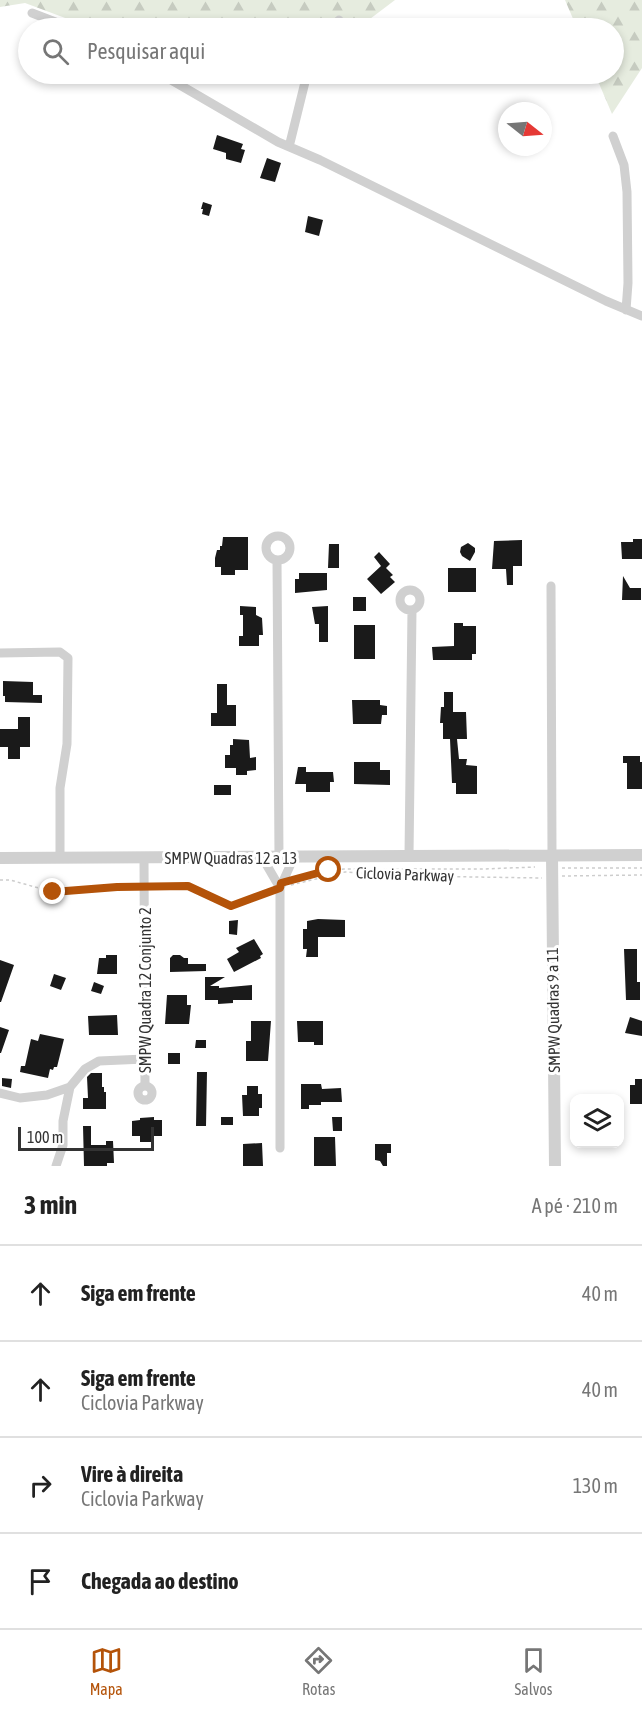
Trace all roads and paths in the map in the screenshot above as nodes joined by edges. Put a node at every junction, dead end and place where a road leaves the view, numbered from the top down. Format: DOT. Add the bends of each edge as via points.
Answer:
graph roads {
  1 [pos="32,13"];
  2 [pos="45,18"];
  3 [pos="179,84"];
  4 [pos="305,84"];
  5 [pos="613,136"];
  6 [pos="289,147"];
  7 [pos="626,310"];
  8 [pos="642,316"];
  9 [pos="277,560"];
  10 [pos="551,586"];
  11 [pos="412,610"];
  12 [pos="0,653"];
  13 [pos="642,855"];
  14 [pos="409,856"];
  15 [pos="262,857"];
  16 [pos="279,857"];
  17 [pos="294,857"];
  18 [pos="0,858"];
  19 [pos="60,858"];
  20 [pos="144,858"];
  21 [pos="552,866"];
  22 [pos="642,868"];
  23 [pos="642,875"];
  24 [pos="0,880"];
  25 [pos="144,886"];
  26 [pos="280,886"];
  27 [pos="145,1059"];
  28 [pos="145,1085"];
  29 [pos="70,1087"];
  30 [pos="0,1093"];
  31 [pos="280,1148"];
  32 [pos="56,1166"];
  33 [pos="555,1166"];
  1 -- 2 [label="street"];
  3 -- 6 [label="street"];
  4 -- 6 [label="street"];
  5 -- 7 [label="street" via="624,165 627,192"];
  6 -- 7 [label="street"];
  7 -- 8 [label="street"];
  9 -- 16 [label="street"];
  10 -- 21 [label="street"];
  11 -- 14 [label="street"];
  12 -- 19 [label="street" via="60,652 68,658"];
  13 -- 21 [label="street, SMPW Quadras 12 a 13"];
  14 -- 17 [label="street, SMPW Quadras 12 a 13"];
  14 -- 21 [label="street, SMPW Quadras 12 a 13"];
  15 -- 16 [label="street, SMPW Quadras 12 a 13"];
  15 -- 20 [label="street, SMPW Quadras 12 a 13"];
  15 -- 26 [label="street"];
  16 -- 17 [label="street, SMPW Quadras 12 a 13"];
  17 -- 26 [label="street"];
  18 -- 19 [label="street, SMPW Quadras 12 a 13"];
  19 -- 20 [label="street, SMPW Quadras 12 a 13"];
  20 -- 25 [label="street, SMPW Quadra 12 Conjunto 2"];
  21 -- 22 [label="path"];
  21 -- 23 [label="path, Ciclovia Parkway" via="565,875"];
  21 -- 26 [label="path, Ciclovia Parkway" via="408,876 345,872"];
  21 -- 26 [label="path" via="337,869"];
  21 -- 33 [label="street, SMPW Quadras 9 a 11"];
  24 -- 25 [label="path, Ciclovia Parkway" via="53,892"];
  25 -- 26 [label="path, Ciclovia Parkway" via="188,886 231,906"];
  25 -- 27 [label="street, SMPW Quadra 12 Conjunto 2"];
  26 -- 31 [label="street"];
  27 -- 28 [label="street, SMPW Quadra 12 Conjunto 2"];
  27 -- 29 [label="street" via="99,1061 85,1068"];
  29 -- 30 [label="street" via="25,1098"];
  29 -- 32 [label="street" via="63,1145"];
}
